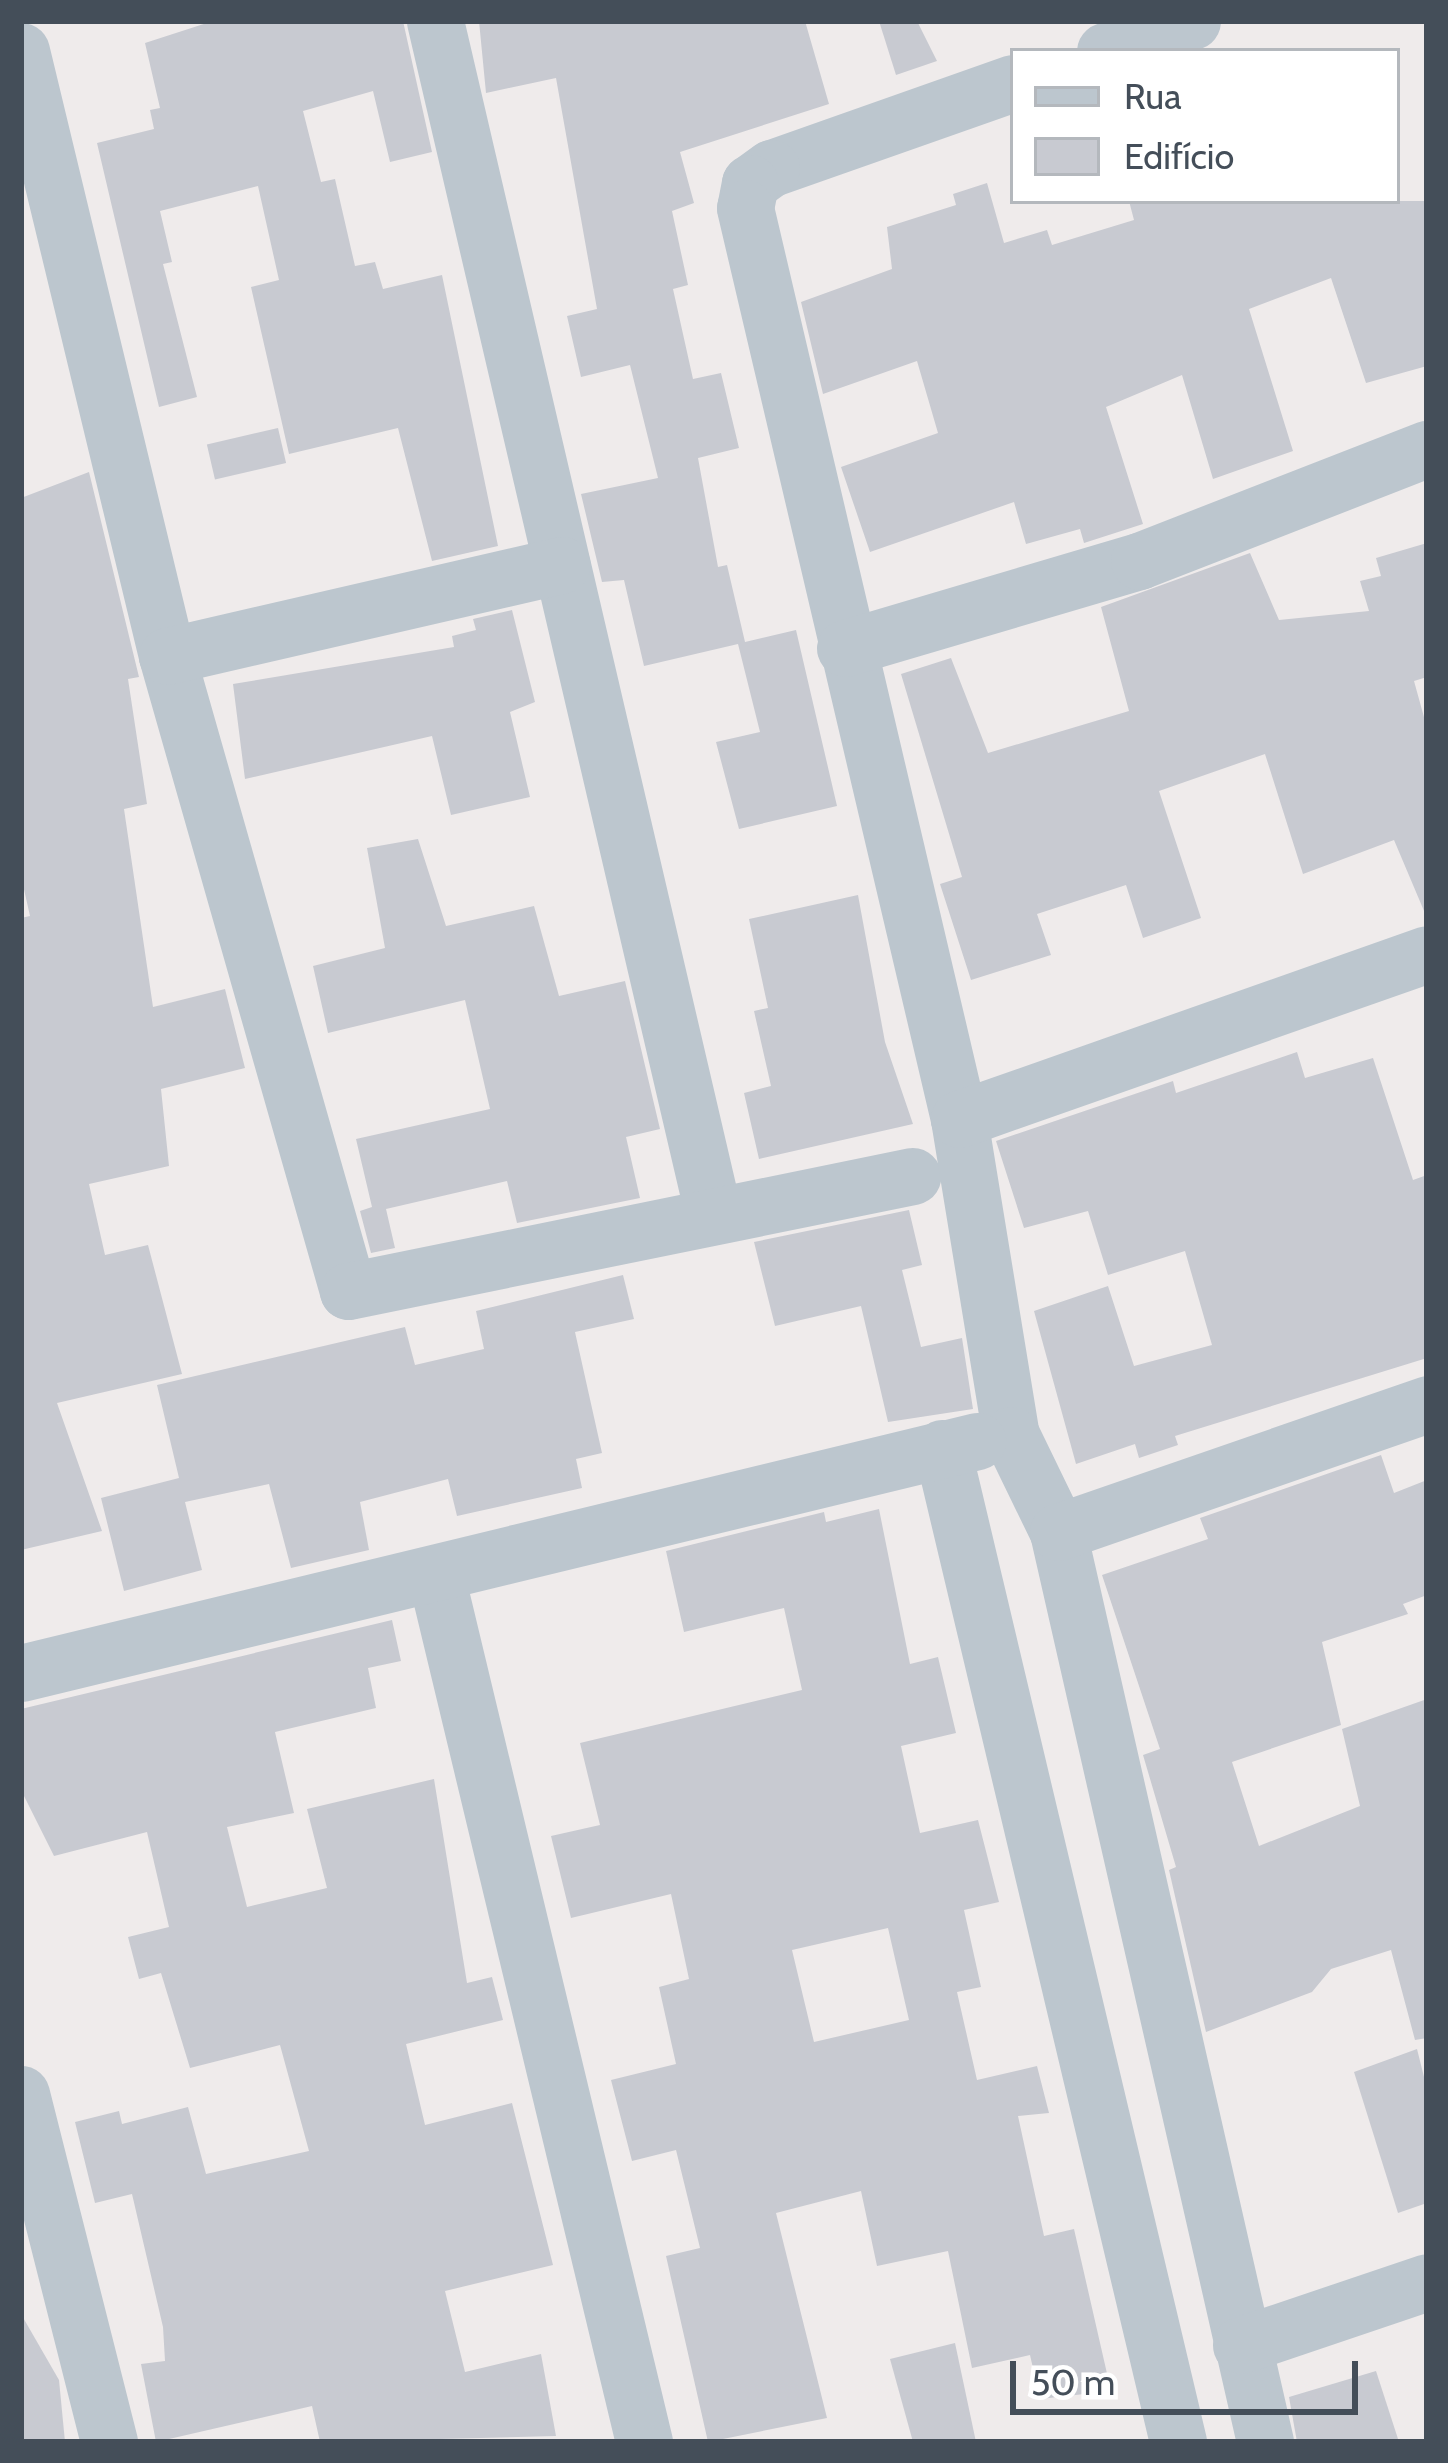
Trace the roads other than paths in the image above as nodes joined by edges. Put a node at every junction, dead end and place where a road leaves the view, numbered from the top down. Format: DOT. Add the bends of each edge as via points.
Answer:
graph roads {
  1 [pos="435,21"];
  2 [pos="1192,21"];
  3 [pos="1115,48"];
  4 [pos="21,51"];
  5 [pos="1010,84"];
  6 [pos="1427,449"];
  7 [pos="562,565"];
  8 [pos="845,648"];
  9 [pos="167,656"];
  10 [pos="1427,954"];
  11 [pos="958,1119"];
  12 [pos="912,1177"];
  13 [pos="713,1213"];
  14 [pos="1427,1403"];
  15 [pos="1011,1435"];
  16 [pos="943,1448"];
  17 [pos="1058,1532"];
  18 [pos="436,1576"];
  19 [pos="21,1673"];
  20 [pos="21,2094"];
  21 [pos="1427,2282"];
  22 [pos="1241,2345"];
  23 [pos="109,2442"];
  24 [pos="644,2442"];
  25 [pos="1178,2442"];
  26 [pos="1265,2442"];
  1 -- 7 [label="street"];
  2 -- 3 [label="street"];
  4 -- 9 [label="street"];
  5 -- 8 [label="street" via="750,183 745,208"];
  6 -- 8 [label="street" via="1139,561"];
  7 -- 9 [label="street"];
  7 -- 13 [label="street"];
  8 -- 11 [label="street"];
  9 -- 13 [label="street" via="348,1291"];
  10 -- 11 [label="street"];
  11 -- 15 [label="street"];
  12 -- 13 [label="street"];
  14 -- 17 [label="street"];
  15 -- 16 [label="street"];
  15 -- 17 [label="street"];
  16 -- 18 [label="street"];
  16 -- 25 [label="street"];
  17 -- 22 [label="street"];
  18 -- 19 [label="street"];
  18 -- 24 [label="street"];
  20 -- 23 [label="street"];
  21 -- 22 [label="street"];
  22 -- 26 [label="street"];
}
